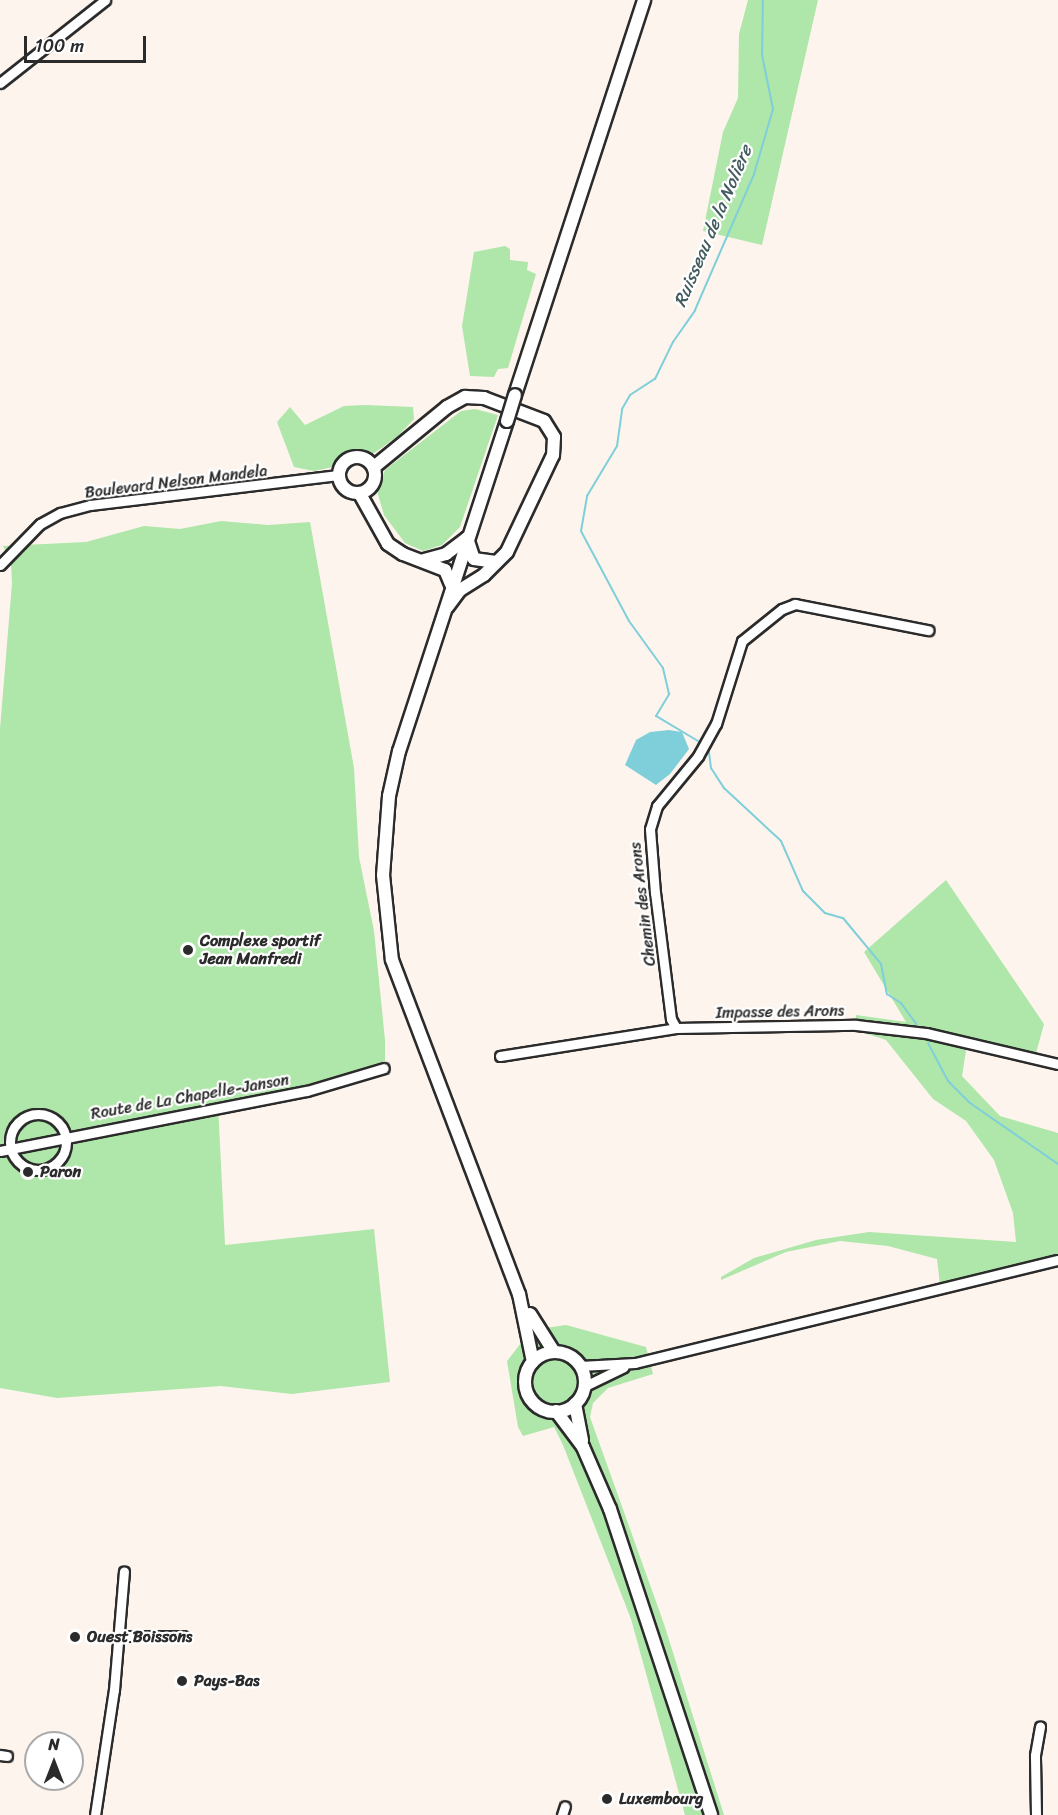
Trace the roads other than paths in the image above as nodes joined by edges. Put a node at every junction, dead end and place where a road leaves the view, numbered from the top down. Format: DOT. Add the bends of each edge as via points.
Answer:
graph roads {
  1 [pos="105,0"];
  2 [pos="644,0"];
  3 [pos="0,83"];
  4 [pos="374,467"];
  5 [pos="338,475"];
  6 [pos="360,494"];
  7 [pos="467,538"];
  8 [pos="424,560"];
  9 [pos="496,562"];
  10 [pos="0,565"];
  11 [pos="451,585"];
  12 [pos="443,613"];
  13 [pos="928,630"];
  14 [pos="676,1028"];
  15 [pos="500,1056"];
  16 [pos="1058,1064"];
  17 [pos="384,1068"];
  18 [pos="66,1136"];
  19 [pos="10,1147"];
  20 [pos="0,1151"];
  21 [pos="1058,1260"];
  22 [pos="519,1294"];
  23 [pos="554,1352"];
  24 [pos="533,1362"];
  25 [pos="635,1363"];
  26 [pos="580,1366"];
  27 [pos="585,1386"];
  28 [pos="575,1404"];
  29 [pos="556,1411"];
  30 [pos="583,1447"];
  31 [pos="124,1571"];
  32 [pos="119,1636"];
  33 [pos="183,1636"];
  34 [pos="1040,1726"];
  35 [pos="95,1815"];
  36 [pos="711,1815"];
  37 [pos="1036,1815"];
  1 -- 3 [label="street"];
  2 -- 7 [label="main road, bridge"];
  4 -- 5 [label="main road" via="365,459 352,457 342,464"];
  4 -- 6 [label="main road" via="374,484"];
  4 -- 9 [label="main road" via="447,407 465,397 484,398 544,421 554,437 553,455 507,552"];
  5 -- 6 [label="main road" via="348,491"];
  5 -- 10 [label="street, Boulevard Nelson Mandela" via="90,505 60,513 40,524"];
  6 -- 8 [label="main road" via="388,544 403,554"];
  7 -- 8 [label="main road" via="446,554"];
  7 -- 9 [label="main road" via="474,559"];
  7 -- 11 [label="main road"];
  8 -- 11 [label="main road" via="445,570"];
  9 -- 12 [label="main road" via="460,590"];
  11 -- 12 [label="main road"];
  12 -- 22 [label="main road" via="399,751 389,796 383,857 385,916 392,960 408,1010"];
  13 -- 14 [label="street, Chemin des Arons" via="795,604 782,609 742,641 716,724 698,756 657,806 650,830 671,1018"];
  14 -- 15 [label="street, Impasse des Arons"];
  14 -- 16 [label="street, Impasse des Arons" via="856,1025 926,1033"];
  17 -- 18 [label="street, Route de La Chapelle-Janson" via="307,1091"];
  18 -- 19 [label="street, Route de La Chapelle-Janson"];
  18 -- 19 [label="street" via="58,1161 43,1169 26,1167"];
  18 -- 19 [label="street" via="56,1120 38,1113 20,1120 10,1137"];
  19 -- 20 [label="street, Route de La Chapelle-Janson"];
  21 -- 25 [label="street"];
  22 -- 23 [label="main road"];
  22 -- 24 [label="main road"];
  23 -- 24 [label="main road"];
  23 -- 26 [label="main road" via="569,1355"];
  24 -- 29 [label="main road" via="526,1376 527,1392 541,1408"];
  25 -- 26 [label="street"];
  25 -- 27 [label="street"];
  26 -- 27 [label="main road"];
  27 -- 28 [label="main road"];
  28 -- 29 [label="main road"];
  28 -- 30 [label="main road"];
  29 -- 30 [label="main road"];
  30 -- 36 [label="main road" via="610,1509"];
  31 -- 32 [label="street"];
  32 -- 33 [label="street"];
  32 -- 35 [label="street"];
  34 -- 37 [label="street" via="1035,1755"];
}
